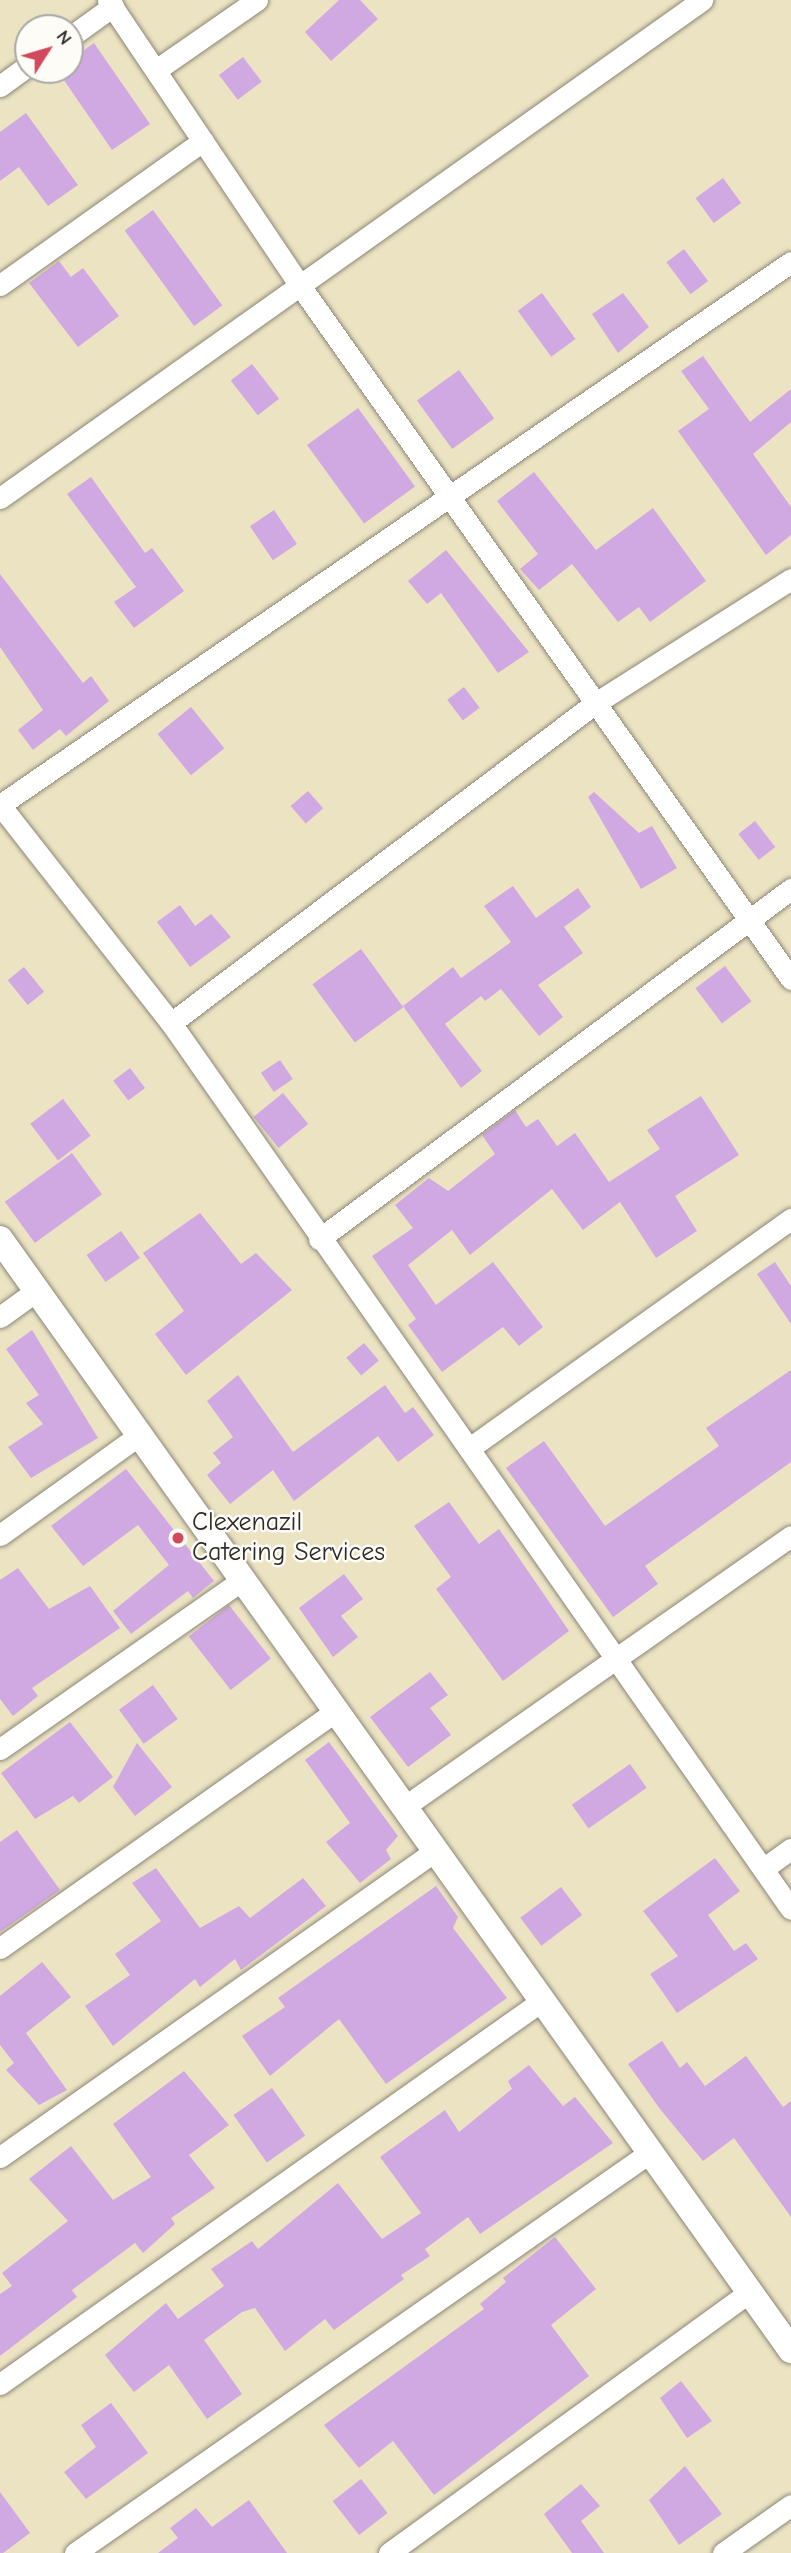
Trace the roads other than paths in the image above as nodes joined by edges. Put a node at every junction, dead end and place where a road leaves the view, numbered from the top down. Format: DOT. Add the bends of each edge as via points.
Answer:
graph roads {
  1 [pos="257,0"];
  2 [pos="702,0"];
  3 [pos="111,3"];
  4 [pos="84,25"];
  5 [pos="156,70"];
  6 [pos="203,141"];
  7 [pos="791,262"];
  8 [pos="0,285"];
  9 [pos="300,287"];
  10 [pos="446,494"];
  11 [pos="0,498"];
  12 [pos="791,579"];
  13 [pos="594,704"];
  14 [pos="0,805"];
  15 [pos="791,889"];
  16 [pos="747,919"];
  17 [pos="791,979"];
  18 [pos="171,1023"];
  19 [pos="791,1219"];
  20 [pos="0,1239"];
  21 [pos="319,1240"];
  22 [pos="36,1291"];
  23 [pos="0,1317"];
  24 [pos="138,1436"];
  25 [pos="471,1447"];
  26 [pos="0,1535"];
  27 [pos="791,1536"];
  28 [pos="241,1581"];
  29 [pos="615,1657"];
  30 [pos="335,1712"];
  31 [pos="0,1749"];
  32 [pos="404,1807"];
  33 [pos="791,1849"];
  34 [pos="435,1851"];
  35 [pos="763,1869"];
  36 [pos="791,1909"];
  37 [pos="0,1948"];
  38 [pos="543,2000"];
  39 [pos="652,2151"];
  40 [pos="0,2157"];
  41 [pos="750,2292"];
  42 [pos="791,2350"];
  43 [pos="0,2384"];
  44 [pos="791,2505"];
  45 [pos="75,2553"];
  46 [pos="389,2553"];
  47 [pos="723,2553"];
  1 -- 5 [label="street"];
  2 -- 9 [label="street"];
  3 -- 4 [label="street"];
  3 -- 5 [label="street"];
  5 -- 6 [label="street"];
  6 -- 8 [label="street"];
  6 -- 9 [label="street"];
  7 -- 10 [label="street"];
  9 -- 10 [label="street"];
  9 -- 11 [label="street"];
  10 -- 13 [label="street"];
  10 -- 14 [label="street"];
  12 -- 13 [label="street"];
  13 -- 16 [label="street"];
  13 -- 18 [label="street"];
  14 -- 18 [label="street"];
  15 -- 16 [label="street"];
  16 -- 17 [label="street"];
  16 -- 21 [label="street"];
  18 -- 21 [label="street"];
  19 -- 25 [label="street"];
  20 -- 22 [label="street"];
  21 -- 25 [label="street"];
  22 -- 23 [label="street"];
  22 -- 24 [label="street"];
  24 -- 26 [label="street"];
  24 -- 28 [label="street"];
  25 -- 29 [label="street"];
  27 -- 29 [label="street"];
  28 -- 30 [label="street"];
  28 -- 31 [label="street"];
  29 -- 32 [label="street"];
  29 -- 35 [label="street"];
  30 -- 32 [label="street"];
  30 -- 37 [label="street"];
  32 -- 34 [label="street"];
  33 -- 35 [label="street"];
  34 -- 38 [label="street"];
  34 -- 40 [label="street"];
  35 -- 36 [label="street"];
  38 -- 39 [label="street"];
  38 -- 43 [label="street"];
  39 -- 41 [label="street"];
  39 -- 45 [label="street"];
  41 -- 42 [label="street"];
  41 -- 46 [label="street"];
  44 -- 47 [label="street"];
}
